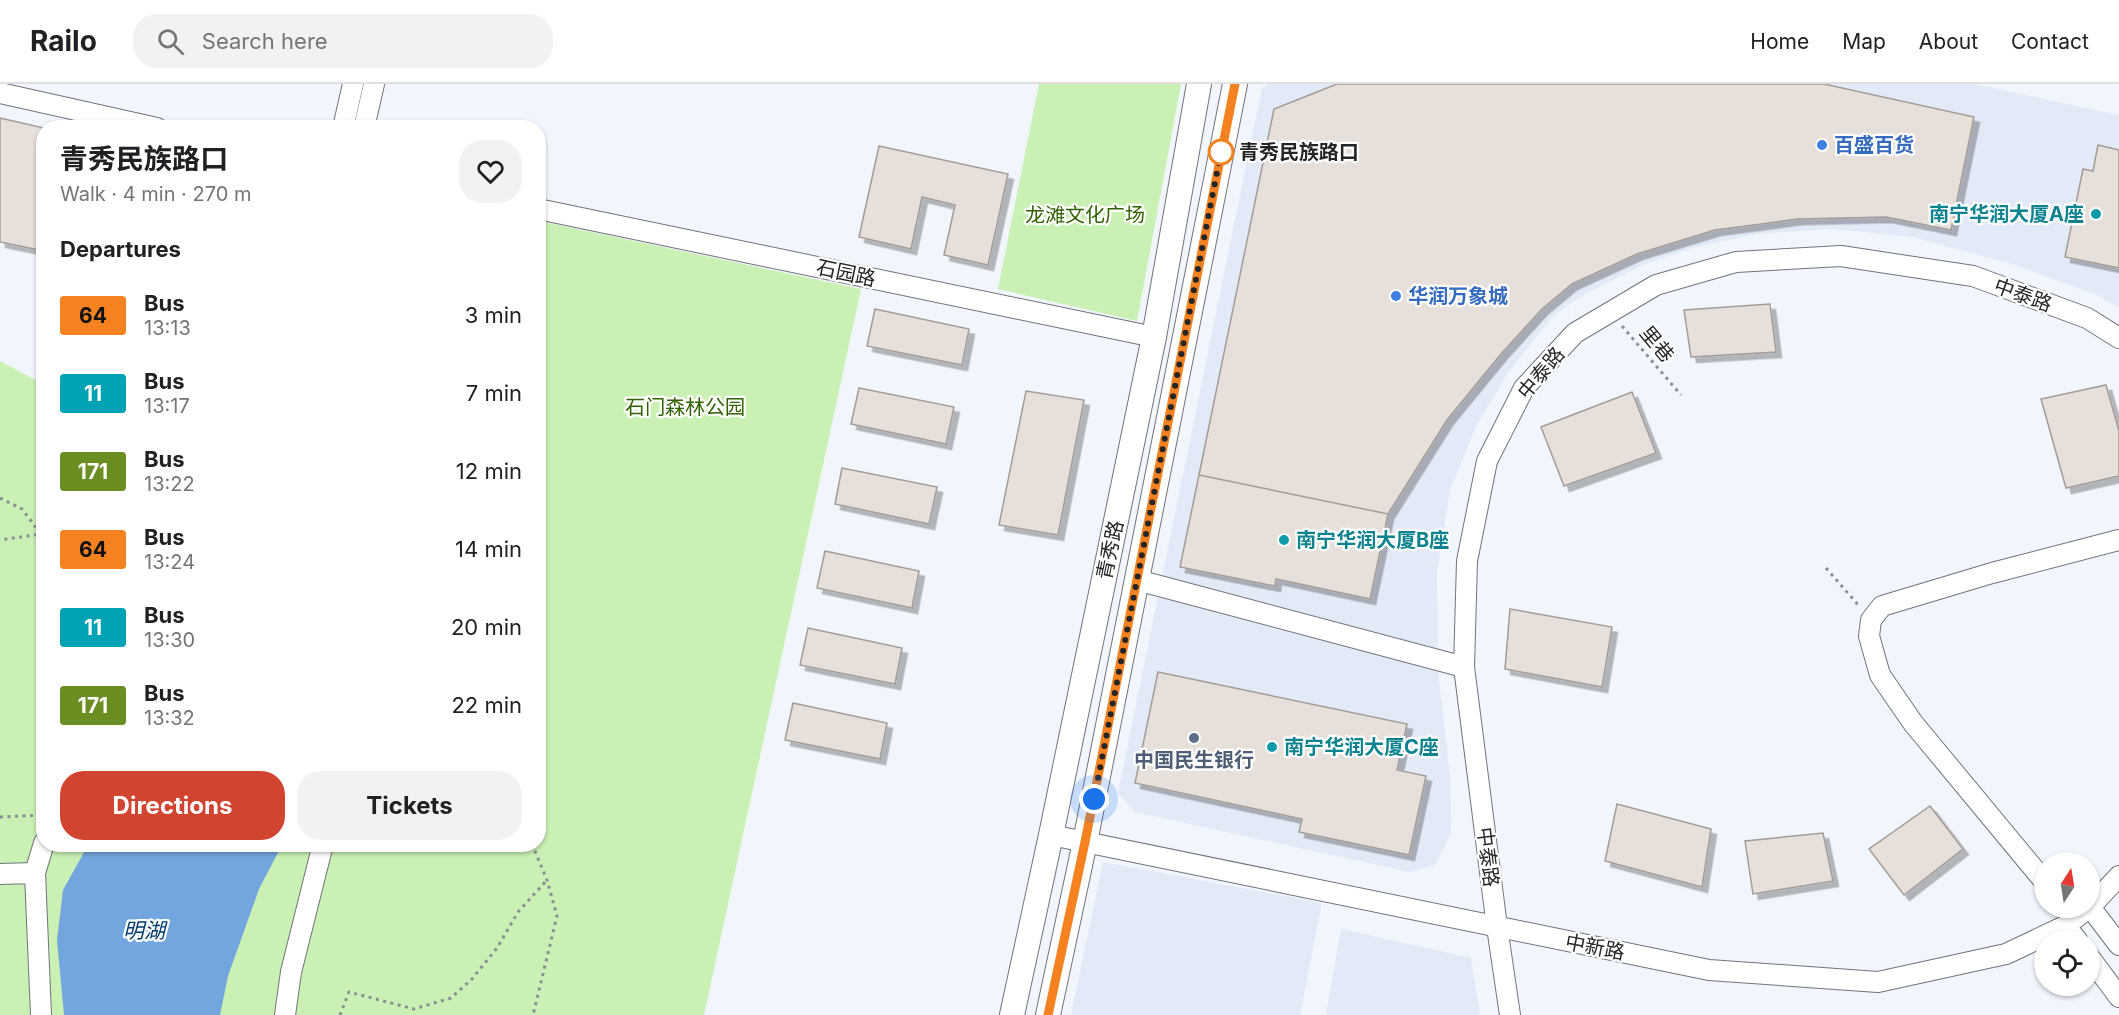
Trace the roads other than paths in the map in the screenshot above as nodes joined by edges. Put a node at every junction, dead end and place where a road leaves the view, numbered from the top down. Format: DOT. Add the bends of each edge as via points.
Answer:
graph roads {
  1 [pos="353,84"];
  2 [pos="374,84"];
  3 [pos="1199,84"];
  4 [pos="1235,84"];
  5 [pos="0,93"];
  6 [pos="121,120"];
  7 [pos="345,120"];
  8 [pos="366,120"];
  9 [pos="546,211"];
  10 [pos="1154,337"];
  11 [pos="2119,338"];
  12 [pos="2119,540"];
  13 [pos="1137,580"];
  14 [pos="1464,667"];
  15 [pos="1051,835"];
  16 [pos="1085,842"];
  17 [pos="41,852"];
  18 [pos="321,852"];
  19 [pos="2034,870"];
  20 [pos="35,873"];
  21 [pos="0,874"];
  22 [pos="2119,876"];
  23 [pos="2075,920"];
  24 [pos="1497,927"];
  25 [pos="2119,945"];
  26 [pos="2100,971"];
  27 [pos="2119,997"];
  28 [pos="41,1015"];
  29 [pos="285,1015"];
  30 [pos="1012,1015"];
  31 [pos="1048,1015"];
  32 [pos="1510,1015"];
  1 -- 7 [label="street"];
  2 -- 8 [label="street"];
  3 -- 10 [label="main road, 青秀路"];
  4 -- 13 [label="main road, 青秀路"];
  5 -- 6 [label="street"];
  9 -- 10 [label="street, 石园路"];
  10 -- 15 [label="main road, 青秀路"];
  11 -- 14 [label="street, 中泰路" via="2087,318 1973,276 1841,256 1736,262 1656,285 1575,333 1524,388 1486,461 1467,561"];
  12 -- 19 [label="street" via="1882,606 1871,620 1869,636 1880,675 1913,723"];
  13 -- 14 [label="street"];
  13 -- 16 [label="main road, 青秀路"];
  14 -- 24 [label="street, 中泰路"];
  15 -- 16 [label="street, 中新路"];
  15 -- 30 [label="main road, 青秀路"];
  16 -- 24 [label="street, 中新路"];
  16 -- 31 [label="main road, 青秀路"];
  17 -- 20 [label="street"];
  18 -- 29 [label="street" via="291,972"];
  20 -- 21 [label="street"];
  20 -- 28 [label="street"];
  22 -- 23 [label="street, 中新路"];
  23 -- 24 [label="street, 中新路" via="2006,954 1878,982 1708,970"];
  23 -- 25 [label="street"];
  24 -- 32 [label="street, 中泰路"];
  26 -- 27 [label="street"];
}
